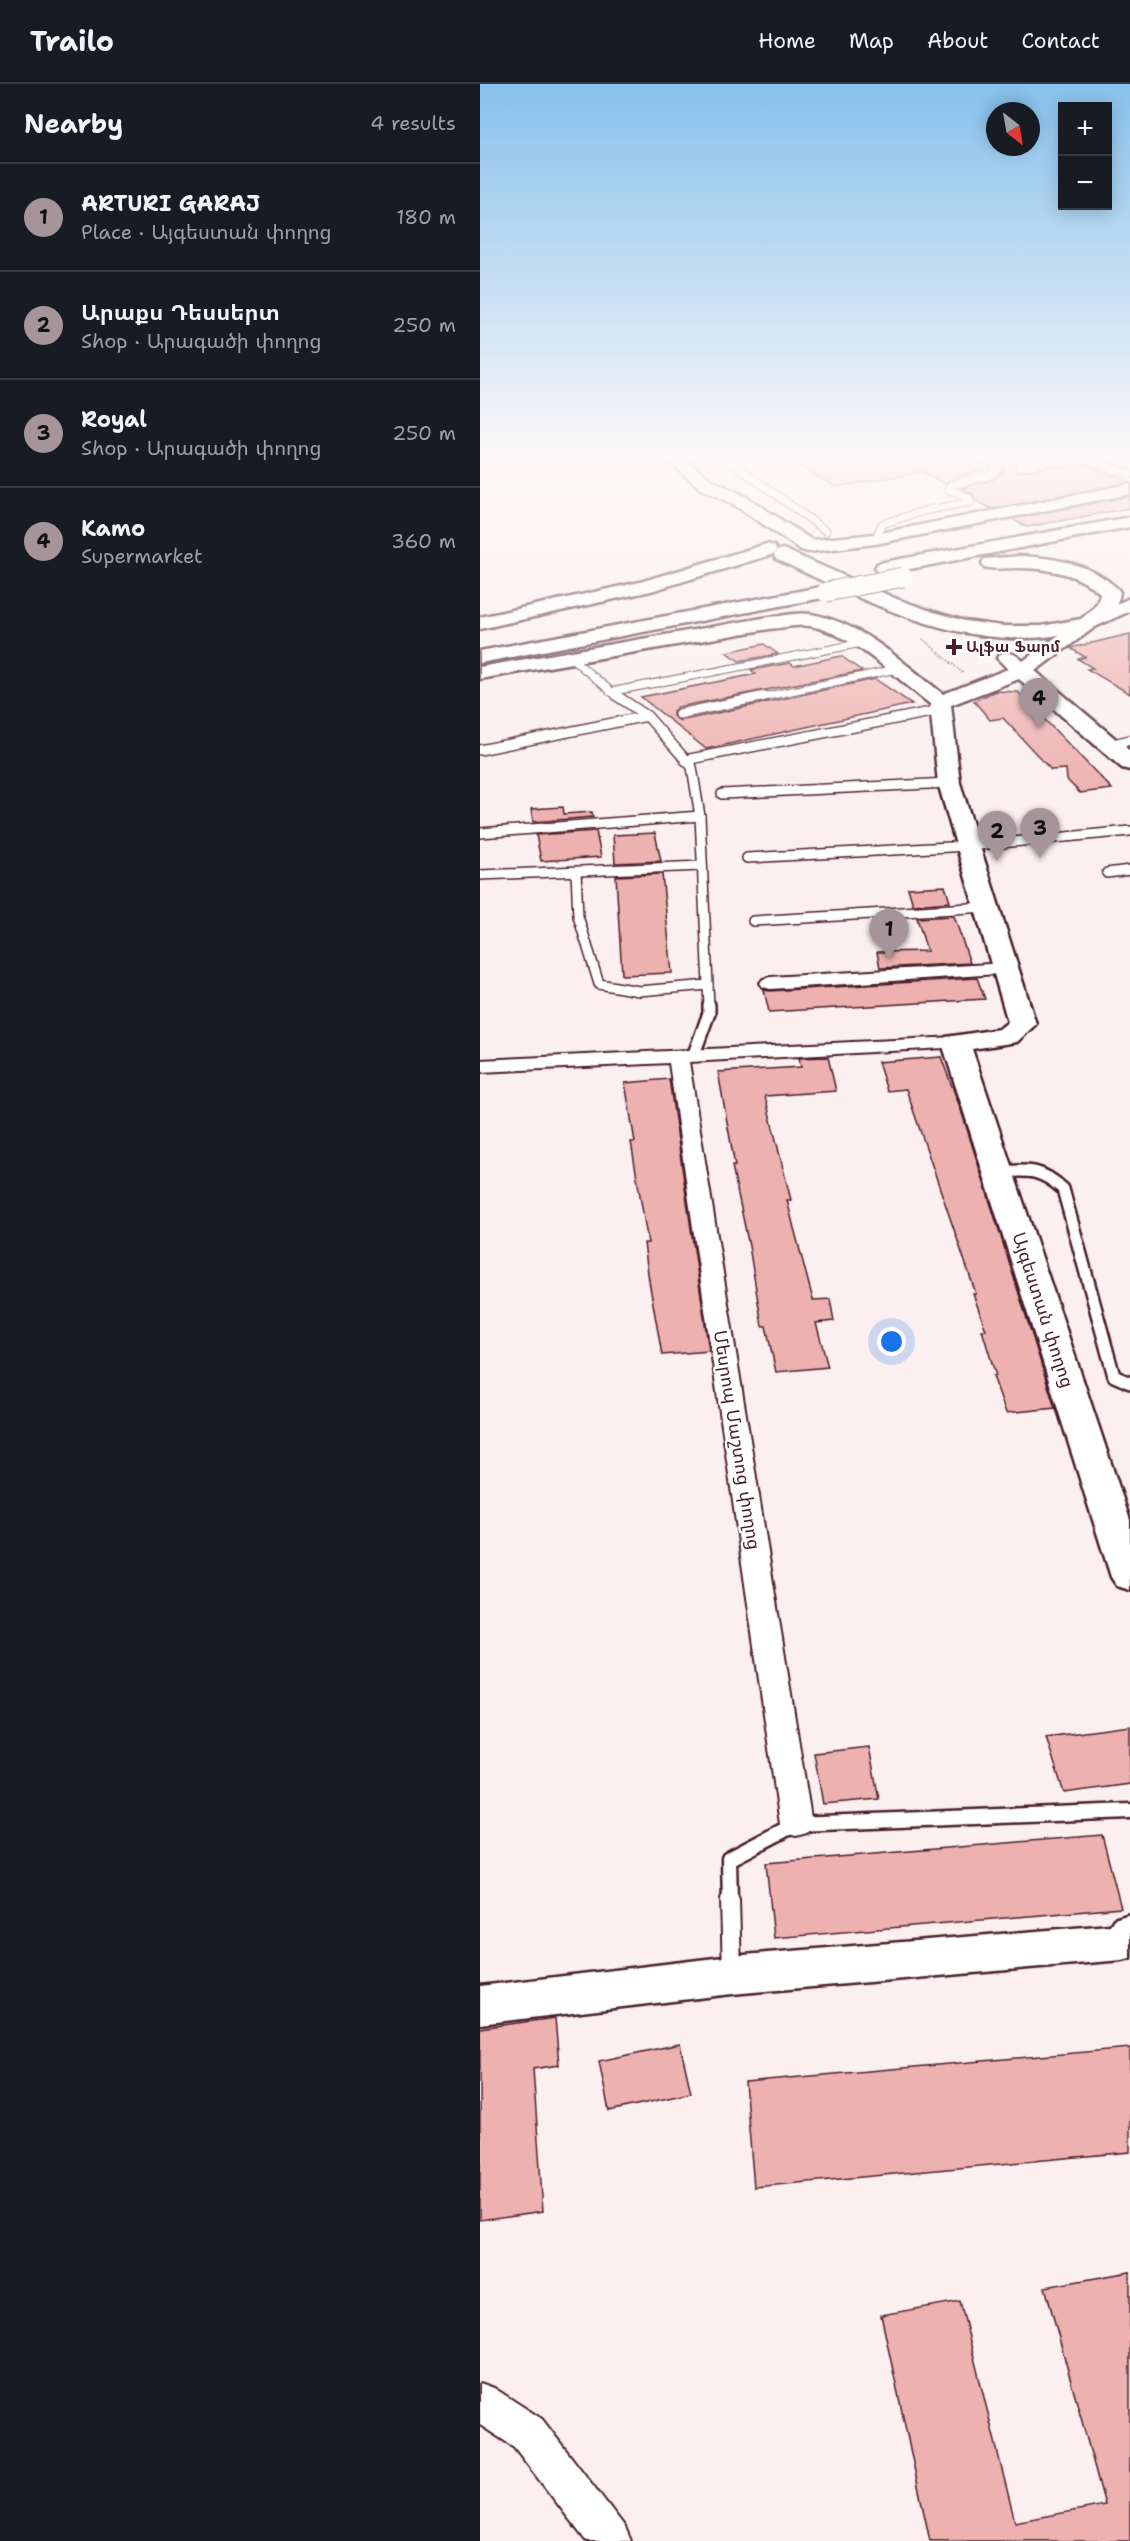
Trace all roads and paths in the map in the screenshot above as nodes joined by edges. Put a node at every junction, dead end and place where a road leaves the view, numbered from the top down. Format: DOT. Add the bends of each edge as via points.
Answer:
graph roads {
  1 [pos="706,570"];
  2 [pos="814,570"];
  3 [pos="852,570"];
  4 [pos="875,570"];
  5 [pos="947,570"];
  6 [pos="1070,570"];
  7 [pos="1130,604"];
  8 [pos="920,613"];
  9 [pos="480,623"];
  10 [pos="1088,623"];
  11 [pos="973,630"];
  12 [pos="862,643"];
  13 [pos="480,644"];
  14 [pos="480,657"];
  15 [pos="570,657"];
  16 [pos="897,669"];
  17 [pos="1022,671"];
  18 [pos="480,673"];
  19 [pos="610,692"];
  20 [pos="940,706"];
  21 [pos="680,714"];
  22 [pos="647,716"];
  23 [pos="1130,740"];
  24 [pos="1109,745"];
  25 [pos="480,750"];
  26 [pos="685,760"];
  27 [pos="1130,763"];
  28 [pos="949,783"];
  29 [pos="722,794"];
  30 [pos="700,816"];
  31 [pos="1130,831"];
  32 [pos="480,833"];
  33 [pos="968,846"];
  34 [pos="747,858"];
  35 [pos="702,866"];
  36 [pos="1130,870"];
  37 [pos="576,872"];
  38 [pos="1107,873"];
  39 [pos="480,875"];
  40 [pos="987,907"];
  41 [pos="753,921"];
  42 [pos="1006,969"];
  43 [pos="770,983"];
  44 [pos="708,985"];
  45 [pos="956,1043"];
  46 [pos="686,1055"];
  47 [pos="480,1065"];
  48 [pos="998,1172"];
  49 [pos="1130,1383"];
  50 [pos="1130,1577"];
  51 [pos="1130,1811"];
  52 [pos="796,1824"];
  53 [pos="1130,1932"];
  54 [pos="732,1975"];
  55 [pos="480,2005"];
  56 [pos="480,2402"];
  57 [pos="611,2541"];
  1 -- 9 [label="main road"];
  2 -- 8 [label="main road"];
  3 -- 8 [label="main road" via="892,591"];
  4 -- 13 [label="main road"];
  5 -- 14 [label="main road, bridge"];
  6 -- 10 [label="main road" via="1101,582 1110,592 1105,610"];
  7 -- 10 [label="main road"];
  8 -- 11 [label="main road"];
  10 -- 11 [label="main road" via="1039,632"];
  10 -- 17 [label="main road"];
  11 -- 17 [label="main road"];
  12 -- 15 [label="main road" via="840,629 811,620 769,622"];
  12 -- 16 [label="main road"];
  12 -- 19 [label="lane"];
  15 -- 18 [label="main road"];
  15 -- 19 [label="lane"];
  16 -- 20 [label="main road"];
  16 -- 21 [label="lane"];
  17 -- 20 [label="main road"];
  17 -- 24 [label="main road"];
  19 -- 22 [label="lane"];
  20 -- 26 [label="lane"];
  20 -- 28 [label="main road"];
  22 -- 25 [label="lane"];
  22 -- 26 [label="lane"];
  23 -- 24 [label="lane"];
  24 -- 27 [label="main road"];
  26 -- 30 [label="lane" via="692,767"];
  28 -- 29 [label="lane"];
  28 -- 33 [label="main road"];
  30 -- 32 [label="lane"];
  30 -- 35 [label="lane"];
  31 -- 33 [label="lane"];
  33 -- 34 [label="lane"];
  33 -- 40 [label="main road"];
  35 -- 37 [label="lane"];
  35 -- 44 [label="lane"];
  36 -- 38 [label="lane"];
  37 -- 39 [label="lane"];
  37 -- 44 [label="lane" via="578,920 599,984 616,991 641,992"];
  40 -- 41 [label="lane"];
  40 -- 42 [label="main road"];
  42 -- 43 [label="street"];
  42 -- 45 [label="main road" via="1022,1024 1007,1036"];
  44 -- 46 [label="lane" via="708,1013"];
  45 -- 46 [label="street"];
  45 -- 48 [label="main road, Այգեստան փողոց"];
  46 -- 47 [label="street"];
  46 -- 52 [label="street, Մեսրոպ Մաշտոց փողոց"];
  48 -- 49 [label="lane" via="1038,1170 1063,1189 1114,1376"];
  48 -- 50 [label="main road, Այգեստան փողոց"];
  51 -- 52 [label="lane"];
  52 -- 54 [label="lane" via="729,1859"];
  53 -- 54 [label="main road" via="1122,1942"];
  54 -- 55 [label="main road"];
  56 -- 57 [label="street" via="528,2433"];
}
